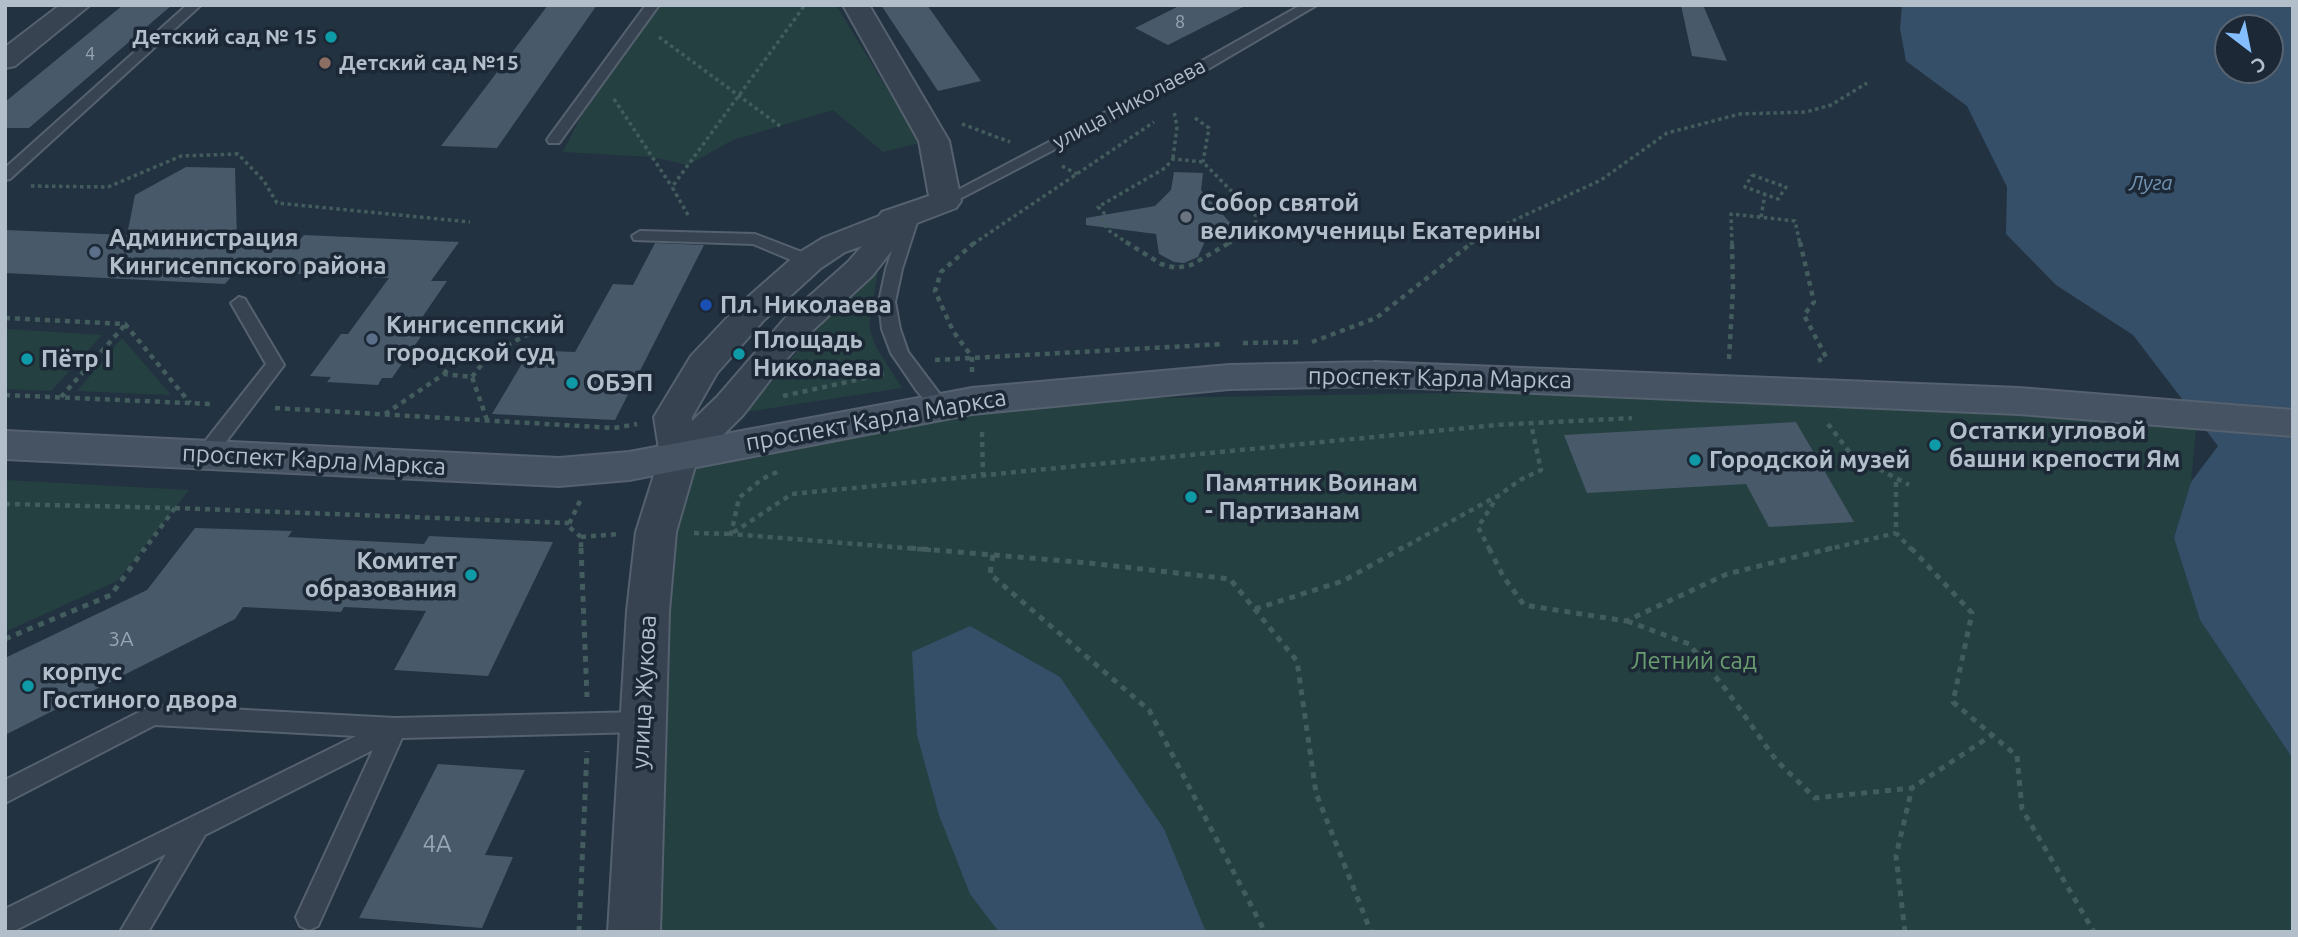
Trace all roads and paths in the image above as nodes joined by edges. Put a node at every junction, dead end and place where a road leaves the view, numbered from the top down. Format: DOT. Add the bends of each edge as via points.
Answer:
graph roads {
  1 [pos="77,5"];
  2 [pos="195,5"];
  3 [pos="653,5"];
  4 [pos="805,5"];
  5 [pos="856,5"];
  6 [pos="1311,5"];
  7 [pos="640,23"];
  8 [pos="5,60"];
  9 [pos="600,78"];
  10 [pos="1867,83"];
  11 [pos="739,96"];
  12 [pos="1166,114"];
  13 [pos="1159,118"];
  14 [pos="1195,118"];
  15 [pos="951,120"];
  16 [pos="780,126"];
  17 [pos="554,140"];
  18 [pos="1037,152"];
  19 [pos="1173,159"];
  20 [pos="1203,162"];
  21 [pos="1077,174"];
  22 [pos="5,176"];
  23 [pos="18,186"];
  24 [pos="672,187"];
  25 [pos="1765,194"];
  26 [pos="945,201"];
  27 [pos="903,216"];
  28 [pos="1761,217"];
  29 [pos="470,222"];
  30 [pos="640,236"];
  31 [pos="700,236"];
  32 [pos="809,261"];
  33 [pos="239,303"];
  34 [pos="5,318"];
  35 [pos="125,324"];
  36 [pos="547,324"];
  37 [pos="1312,342"];
  38 [pos="489,355"];
  39 [pos="972,357"];
  40 [pos="1814,363"];
  41 [pos="444,374"];
  42 [pos="472,377"];
  43 [pos="1739,377"];
  44 [pos="5,395"];
  45 [pos="61,398"];
  46 [pos="190,404"];
  47 [pos="939,405"];
  48 [pos="243,406"];
  49 [pos="1637,418"];
  50 [pos="488,420"];
  51 [pos="1826,422"];
  52 [pos="2293,423"];
  53 [pos="1531,424"];
  54 [pos="995,428"];
  55 [pos="981,429"];
  56 [pos="5,445"];
  57 [pos="206,454"];
  58 [pos="679,456"];
  59 [pos="5,459"];
  60 [pos="785,468"];
  61 [pos="593,470"];
  62 [pos="1896,482"];
  63 [pos="1909,485"];
  64 [pos="1498,496"];
  65 [pos="5,503"];
  66 [pos="175,508"];
  67 [pos="569,523"];
  68 [pos="656,532"];
  69 [pos="1896,533"];
  70 [pos="731,534"];
  71 [pos="581,537"];
  72 [pos="993,555"];
  73 [pos="1255,609"];
  74 [pos="1626,621"];
  75 [pos="5,639"];
  76 [pos="588,722"];
  77 [pos="642,722"];
  78 [pos="395,728"];
  79 [pos="1992,735"];
  80 [pos="1912,788"];
  81 [pos="5,792"];
  82 [pos="196,827"];
  83 [pos="309,917"];
  84 [pos="5,922"];
  85 [pos="133,932"];
  86 [pos="579,932"];
  87 [pos="634,932"];
  88 [pos="1265,932"];
  89 [pos="1371,932"];
  90 [pos="1905,932"];
  91 [pos="2094,932"];
  1 -- 8 [label="street"];
  2 -- 22 [label="lane"];
  3 -- 7 [label="lane"];
  4 -- 11 [label="path"];
  5 -- 26 [label="street" via="934,141"];
  6 -- 18 [label="lane, улица Николаева"];
  7 -- 9 [label="lane"];
  7 -- 11 [label="path"];
  9 -- 17 [label="lane"];
  9 -- 24 [label="path"];
  10 -- 37 [label="path" via="1831,105 1805,112 1740,114 1667,133 1601,180 1480,236 1376,318"];
  11 -- 16 [label="path"];
  11 -- 24 [label="path"];
  12 -- 19 [label="path" via="1174,111 1177,127"];
  13 -- 21 [label="path"];
  14 -- 20 [label="path" via="1209,128"];
  15 -- 18 [label="path"];
  18 -- 21 [label="path"];
  18 -- 26 [label="lane, улица Николаева"];
  19 -- 20 [label="path"];
  19 -- 20 [label="path" via="1098,207 1108,230 1161,264 1176,268 1191,265 1255,228 1256,216"];
  21 -- 39 [label="path" via="963,250 941,272 935,291 953,331"];
  23 -- 29 [label="path" via="108,187 181,156 238,153 277,203"];
  24 -- 31 [label="path"];
  25 -- 25 [label="path" via="1745,187 1752,175 1786,187 1779,198"];
  25 -- 28 [label="path"];
  26 -- 27 [label="street"];
  27 -- 32 [label="street" via="834,245"];
  27 -- 47 [label="lane" via="887,302 891,329 900,353"];
  27 -- 58 [label="street" via="860,269 799,324 730,406"];
  28 -- 40 [label="path" via="1795,221 1814,302 1804,315 1826,357"];
  28 -- 43 [label="path" via="1731,214"];
  30 -- 31 [label="lane"];
  31 -- 32 [label="lane" via="755,239"];
  32 -- 58 [label="street" via="752,312 691,384 673,417"];
  33 -- 48 [label="lane" via="275,365"];
  34 -- 35 [label="path"];
  35 -- 45 [label="path"];
  35 -- 46 [label="path"];
  36 -- 38 [label="path"];
  38 -- 41 [label="path" via="460,351"];
  38 -- 42 [label="path"];
  41 -- 42 [label="path"];
  41 -- 48 [label="path" via="384,415"];
  42 -- 50 [label="path"];
  43 -- 47 [label="main road, проспект Карла Маркса" via="1229,377"];
  43 -- 52 [label="main road, проспект Карла Маркса"];
  44 -- 45 [label="path"];
  45 -- 46 [label="path"];
  46 -- 48 [label="path"];
  47 -- 58 [label="main road, проспект Карла Маркса"];
  48 -- 57 [label="lane"];
  49 -- 53 [label="path"];
  51 -- 63 [label="path" via="1851,454"];
  53 -- 64 [label="path" via="1541,470"];
  53 -- 70 [label="path" via="792,494"];
  54 -- 55 [label="path"];
  56 -- 57 [label="main road, проспект Карла Маркса"];
  57 -- 61 [label="main road, проспект Карла Маркса"];
  58 -- 61 [label="main road, проспект Карла Маркса"];
  58 -- 68 [label="street, улица Жукова"];
  59 -- 61 [label="main road" via="546,483"];
  60 -- 70 [label="path" via="739,498"];
  61 -- 67 [label="path"];
  62 -- 69 [label="path"];
  64 -- 73 [label="path" via="1343,581"];
  64 -- 74 [label="path" via="1478,527 1524,605"];
  65 -- 66 [label="path"];
  66 -- 67 [label="path"];
  66 -- 75 [label="path" via="111,595"];
  67 -- 71 [label="path"];
  68 -- 70 [label="path"];
  68 -- 71 [label="path"];
  68 -- 77 [label="street, улица Жукова"];
  69 -- 74 [label="path" via="1727,574"];
  69 -- 79 [label="path" via="1972,613 1953,702"];
  70 -- 72 [label="path"];
  71 -- 76 [label="path"];
  72 -- 73 [label="path" via="1230,579"];
  72 -- 88 [label="path" via="990,574 1150,710"];
  73 -- 89 [label="path" via="1297,661 1316,793"];
  74 -- 80 [label="path" via="1689,644 1776,760 1815,798"];
  76 -- 77 [label="lane"];
  76 -- 78 [label="lane"];
  76 -- 86 [label="path"];
  77 -- 87 [label="street, улица Жукова"];
  78 -- 81 [label="lane" via="153,715"];
  78 -- 82 [label="lane"];
  78 -- 83 [label="lane"];
  79 -- 80 [label="path"];
  79 -- 91 [label="path" via="2017,756 2022,809"];
  80 -- 90 [label="path" via="1896,856"];
  82 -- 84 [label="lane"];
  82 -- 85 [label="lane"];
}
